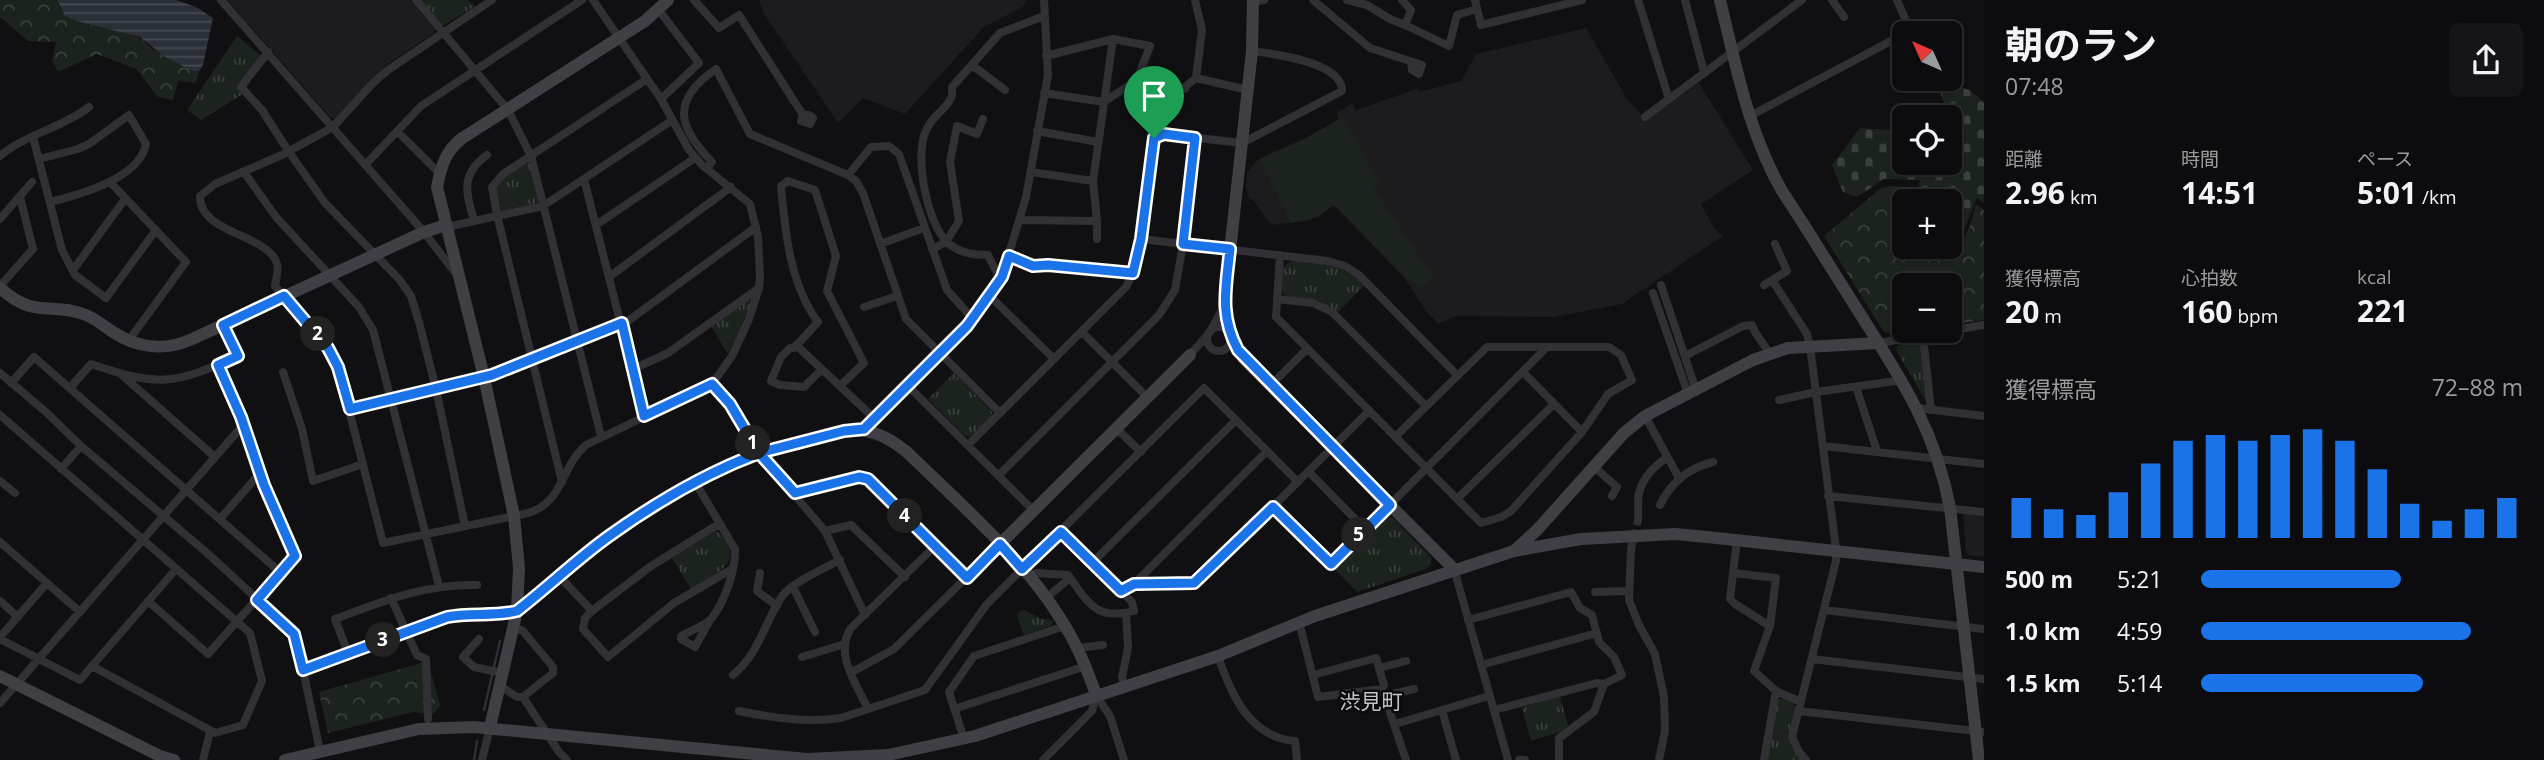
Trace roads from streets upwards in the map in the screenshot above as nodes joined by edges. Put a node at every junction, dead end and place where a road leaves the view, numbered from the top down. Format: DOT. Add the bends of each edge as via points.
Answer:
graph roads {
  1 [pos="222,0"];
  2 [pos="416,0"];
  3 [pos="472,0"];
  4 [pos="492,0"];
  5 [pos="582,0"];
  6 [pos="593,0"];
  7 [pos="694,0"];
  8 [pos="1044,0"];
  9 [pos="1195,0"];
  10 [pos="1313,0"];
  11 [pos="1347,0"];
  12 [pos="1402,0"];
  13 [pos="1582,0"];
  14 [pos="1639,0"];
  15 [pos="1685,0"];
  16 [pos="1720,0"];
  17 [pos="1802,0"];
  18 [pos="1832,0"];
  19 [pos="1897,0"];
  20 [pos="1257,1"];
  21 [pos="1476,4"];
  22 [pos="663,5"];
  23 [pos="482,7"];
  24 [pos="1044,16"];
  25 [pos="1844,17"];
  26 [pos="1906,21"];
  27 [pos="1405,25"];
  28 [pos="443,32"];
  29 [pos="620,37"];
  30 [pos="1112,39"];
  31 [pos="1892,39"];
  32 [pos="1252,51"];
  33 [pos="1732,51"];
  34 [pos="268,52"];
  35 [pos="1046,56"];
  36 [pos="1411,62"];
  37 [pos="972,65"];
  38 [pos="474,70"];
  39 [pos="1704,72"];
  40 [pos="1196,78"];
  41 [pos="647,79"];
  42 [pos="1185,89"];
  43 [pos="1005,90"];
  44 [pos="1248,90"];
  45 [pos="1044,93"];
  46 [pos="661,99"];
  47 [pos="1670,99"];
  48 [pos="1104,102"];
  49 [pos="89,107"];
  50 [pos="508,110"];
  51 [pos="803,115"];
  52 [pos="1645,117"];
  53 [pos="1748,117"];
  54 [pos="983,119"];
  55 [pos="671,121"];
  56 [pos="333,127"];
  57 [pos="397,131"];
  58 [pos="1037,131"];
  59 [pos="33,137"];
  60 [pos="1195,138"];
  61 [pos="1098,142"];
  62 [pos="1242,143"];
  63 [pos="289,152"];
  64 [pos="1,154"];
  65 [pos="487,155"];
  66 [pos="531,156"];
  67 [pos="695,158"];
  68 [pos="40,159"];
  69 [pos="366,164"];
  70 [pos="706,169"];
  71 [pos="244,172"];
  72 [pos="1031,172"];
  73 [pos="440,174"];
  74 [pos="848,174"];
  75 [pos="584,179"];
  76 [pos="1093,181"];
  77 [pos="32,182"];
  78 [pos="110,182"];
  79 [pos="731,187"];
  80 [pos="20,197"];
  81 [pos="125,199"];
  82 [pos="50,202"];
  83 [pos="543,206"];
  84 [pos="497,215"];
  85 [pos="0,219"];
  86 [pos="474,220"];
  87 [pos="1019,220"];
  88 [pos="1097,221"];
  89 [pos="596,225"];
  90 [pos="446,226"];
  91 [pos="756,227"];
  92 [pos="924,228"];
  93 [pos="156,230"];
  94 [pos="424,232"];
  95 [pos="1097,239"];
  96 [pos="1141,239"];
  97 [pos="946,242"];
  98 [pos="880,244"];
  99 [pos="1183,244"];
  100 [pos="1775,244"];
  101 [pos="932,249"];
  102 [pos="1230,249"];
  103 [pos="376,254"];
  104 [pos="1009,256"];
  105 [pos="1280,256"];
  106 [pos="73,270"];
  107 [pos="1133,273"];
  108 [pos="330,275"];
  109 [pos="609,277"];
  110 [pos="1000,279"];
  111 [pos="460,280"];
  112 [pos="1661,285"];
  113 [pos="0,287"];
  114 [pos="759,288"];
  115 [pos="1653,293"];
  116 [pos="989,295"];
  117 [pos="284,296"];
  118 [pos="897,296"];
  119 [pos="1277,299"];
  120 [pos="1224,306"];
  121 [pos="864,307"];
  122 [pos="972,318"];
  123 [pos="622,323"];
  124 [pos="223,325"];
  125 [pos="1984,325"];
  126 [pos="1962,329"];
  127 [pos="1082,332"];
  128 [pos="1210,332"];
  129 [pos="1230,334"];
  130 [pos="129,340"];
  131 [pos="576,341"];
  132 [pos="1892,341"];
  133 [pos="1879,343"];
  134 [pos="1923,343"];
  135 [pos="796,345"];
  136 [pos="1810,346"];
  137 [pos="1548,347"];
  138 [pos="1307,349"];
  139 [pos="1217,351"];
  140 [pos="940,354"];
  141 [pos="1770,354"];
  142 [pos="1190,355"];
  143 [pos="1685,356"];
  144 [pos="1243,358"];
  145 [pos="532,359"];
  146 [pos="1054,359"];
  147 [pos="1113,363"];
  148 [pos="218,365"];
  149 [pos="633,369"];
  150 [pos="821,370"];
  151 [pos="283,372"];
  152 [pos="1523,372"];
  153 [pos="0,373"];
  154 [pos="121,374"];
  155 [pos="1457,375"];
  156 [pos="484,377"];
  157 [pos="1903,380"];
  158 [pos="11,383"];
  159 [pos="712,384"];
  160 [pos="841,385"];
  161 [pos="1271,385"];
  162 [pos="908,386"];
  163 [pos="1856,387"];
  164 [pos="70,388"];
  165 [pos="436,389"];
  166 [pos="1692,392"];
  167 [pos="1816,392"];
  168 [pos="1147,397"];
  169 [pos="393,400"];
  170 [pos="1779,400"];
  171 [pos="1554,404"];
  172 [pos="1426,406"];
  173 [pos="350,409"];
  174 [pos="1925,409"];
  175 [pos="1369,411"];
  176 [pos="1000,413"];
  177 [pos="0,415"];
  178 [pos="644,416"];
  179 [pos="1645,416"];
  180 [pos="1984,416"];
  181 [pos="874,419"];
  182 [pos="1236,420"];
  183 [pos="244,424"];
  184 [pos="1116,428"];
  185 [pos="864,429"];
  186 [pos="1581,432"];
  187 [pos="601,436"];
  188 [pos="1395,437"];
  189 [pos="968,445"];
  190 [pos="81,446"];
  191 [pos="1823,446"];
  192 [pos="1334,447"];
  193 [pos="1267,451"];
  194 [pos="1877,451"];
  195 [pos="1140,452"];
  196 [pos="759,453"];
  197 [pos="215,457"];
  198 [pos="1667,458"];
  199 [pos="1938,458"];
  200 [pos="1713,462"];
  201 [pos="363,464"];
  202 [pos="1984,464"];
  203 [pos="1593,466"];
  204 [pos="1426,468"];
  205 [pos="61,469"];
  206 [pos="1309,472"];
  207 [pos="260,473"];
  208 [pos="999,475"];
  209 [pos="1679,478"];
  210 [pos="0,481"];
  211 [pos="562,482"];
  212 [pos="695,482"];
  213 [pos="1298,482"];
  214 [pos="186,490"];
  215 [pos="15,493"];
  216 [pos="795,493"];
  217 [pos="1612,496"];
  218 [pos="1828,496"];
  219 [pos="1457,499"];
  220 [pos="1390,505"];
  221 [pos="1660,505"];
  222 [pos="1273,507"];
  223 [pos="1950,508"];
  224 [pos="1033,510"];
  225 [pos="1984,512"];
  226 [pos="163,516"];
  227 [pos="514,516"];
  228 [pos="220,519"];
  229 [pos="1638,520"];
  230 [pos="719,524"];
  231 [pos="466,526"];
  232 [pos="1365,529"];
  233 [pos="825,531"];
  234 [pos="1061,532"];
  235 [pos="425,534"];
  236 [pos="143,539"];
  237 [pos="1737,539"];
  238 [pos="0,542"];
  239 [pos="1000,544"];
  240 [pos="935,546"];
  241 [pos="1631,549"];
  242 [pos="1836,549"];
  243 [pos="1514,551"];
  244 [pos="840,560"];
  245 [pos="1092,563"];
  246 [pos="1958,565"];
  247 [pos="1984,567"];
  248 [pos="176,569"];
  249 [pos="732,569"];
  250 [pos="1454,569"];
  251 [pos="280,572"];
  252 [pos="760,573"];
  253 [pos="1025,573"];
  254 [pos="1733,573"];
  255 [pos="560,577"];
  256 [pos="905,577"];
  257 [pos="967,578"];
  258 [pos="1070,578"];
  259 [pos="47,583"];
  260 [pos="1134,584"];
  261 [pos="477,585"];
  262 [pos="439,586"];
  263 [pos="793,587"];
  264 [pos="1628,590"];
  265 [pos="1121,591"];
  266 [pos="1595,592"];
  267 [pos="1046,597"];
  268 [pos="391,598"];
  269 [pos="257,600"];
  270 [pos="0,601"];
  271 [pos="149,601"];
  272 [pos="777,606"];
  273 [pos="1824,610"];
  274 [pos="517,611"];
  275 [pos="592,611"];
  276 [pos="80,612"];
  277 [pos="1126,613"];
  278 [pos="864,615"];
  279 [pos="18,617"];
  280 [pos="710,620"];
  281 [pos="1468,620"];
  282 [pos="237,622"];
  283 [pos="1299,622"];
  284 [pos="512,626"];
  285 [pos="1065,626"];
  286 [pos="1770,626"];
  287 [pos="1963,627"];
  288 [pos="1984,629"];
  289 [pos="406,632"];
  290 [pos="815,632"];
  291 [pos="1597,633"];
  292 [pos="0,638"];
  293 [pos="479,639"];
  294 [pos="845,644"];
  295 [pos="1103,645"];
  296 [pos="1077,648"];
  297 [pos="348,653"];
  298 [pos="802,656"];
  299 [pos="1218,656"];
  300 [pos="39,659"];
  301 [pos="1812,659"];
  302 [pos="1406,661"];
  303 [pos="1480,665"];
  304 [pos="92,666"];
  305 [pos="1086,666"];
  306 [pos="1379,668"];
  307 [pos="303,670"];
  308 [pos="852,672"];
  309 [pos="733,675"];
  310 [pos="1312,675"];
  311 [pos="0,676"];
  312 [pos="500,677"];
  313 [pos="1970,678"];
  314 [pos="1984,679"];
  315 [pos="17,684"];
  316 [pos="1604,684"];
  317 [pos="1125,688"];
  318 [pos="1414,689"];
  319 [pos="1776,691"];
  320 [pos="1383,693"];
  321 [pos="1096,695"];
  322 [pos="1489,696"];
  323 [pos="523,697"];
  324 [pos="0,703"];
  325 [pos="867,707"];
  326 [pos="1800,707"];
  327 [pos="954,709"];
  328 [pos="1442,710"];
  329 [pos="1494,710"];
  330 [pos="739,711"];
  331 [pos="428,719"];
  332 [pos="1395,724"];
  333 [pos="490,727"];
  334 [pos="1980,731"];
  335 [pos="210,732"];
  336 [pos="549,734"];
  337 [pos="964,739"];
  338 [pos="323,754"];
  339 [pos="754,757"];
  340 [pos="889,758"];
  341 [pos="1046,759"];
  342 [pos="174,760"];
  343 [pos="203,760"];
  344 [pos="285,760"];
  345 [pos="482,760"];
  346 [pos="567,760"];
  347 [pos="1124,760"];
  348 [pos="1297,760"];
  349 [pos="1406,760"];
  350 [pos="1457,760"];
  351 [pos="1508,760"];
  352 [pos="1519,760"];
  353 [pos="1525,760"];
  354 [pos="1559,760"];
  355 [pos="1658,760"];
  356 [pos="1764,760"];
  357 [pos="1806,760"];
  358 [pos="1979,760"];
  1 -- 34 [label="street"];
  2 -- 28 [label="street"];
  3 -- 23 [label="street"];
  4 -- 23 [label="street"];
  5 -- 38 [label="street"];
  6 -- 29 [label="street"];
  7 -- 51 [label="street" via="719,28 738,15"];
  8 -- 24 [label="street"];
  9 -- 40 [label="street" via="1202,30"];
  10 -- 36 [label="street" via="1370,48"];
  11 -- 27 [label="street"];
  12 -- 27 [label="street" via="1411,10"];
  13 -- 21 [label="street" via="1481,25"];
  14 -- 47 [label="street"];
  15 -- 39 [label="street"];
  16 -- 33 [label="street"];
  17 -- 33 [label="street"];
  18 -- 25 [label="street"];
  19 -- 26 [label="street"];
  20 -- 32 [label="street"];
  21 -- 27 [label="street" via="1457,15 1449,46"];
  22 -- 29 [label="street"];
  22 -- 46 [label="street" via="699,62"];
  23 -- 28 [label="street"];
  24 -- 35 [label="street"];
  24 -- 37 [label="street" via="1000,33"];
  28 -- 38 [label="street"];
  28 -- 56 [label="street" via="388,69"];
  29 -- 41 [label="street"];
  29 -- 50 [label="street"];
  30 -- 35 [label="street"];
  30 -- 48 [label="street"];
  30 -- 48 [label="street" via="1150,46 1137,80"];
  31 -- 53 [label="street"];
  32 -- 44 [label="street"];
  32 -- 62 [label="street" via="1309,62 1336,76 1342,91"];
  33 -- 39 [label="street"];
  33 -- 53 [label="street"];
  34 -- 56 [label="street"];
  34 -- 63 [label="street" via="241,87"];
  35 -- 45 [label="street"];
  37 -- 43 [label="street"];
  37 -- 97 [label="street" via="923,136 923,185 932,219"];
  38 -- 50 [label="street"];
  38 -- 57 [label="street" via="421,106"];
  39 -- 47 [label="street"];
  40 -- 42 [label="street"];
  40 -- 44 [label="street"];
  41 -- 46 [label="street"];
  41 -- 66 [label="street"];
  44 -- 62 [label="street"];
  45 -- 48 [label="street"];
  45 -- 58 [label="street"];
  46 -- 55 [label="street"];
  47 -- 52 [label="street"];
  48 -- 61 [label="street"];
  49 -- 59 [label="street" via="73,120"];
  50 -- 66 [label="street"];
  50 -- 73 [label="street" via="454,144"];
  53 -- 133 [label="street" via="1778,184"];
  54 -- 97 [label="street" via="977,134 957,126 950,162 959,221"];
  55 -- 67 [label="street"];
  55 -- 75 [label="street"];
  56 -- 63 [label="street"];
  56 -- 69 [label="street"];
  57 -- 69 [label="street"];
  57 -- 73 [label="street"];
  58 -- 61 [label="street"];
  58 -- 72 [label="street"];
  59 -- 64 [label="street"];
  59 -- 68 [label="street"];
  60 -- 62 [label="street"];
  60 -- 96 [label="street" via="1164,134 1154,138"];
  60 -- 99 [label="street"];
  61 -- 76 [label="street"];
  62 -- 102 [label="street"];
  63 -- 71 [label="street"];
  63 -- 103 [label="street" via="325,203"];
  65 -- 86 [label="street" via="471,170 467,185"];
  66 -- 83 [label="street"];
  66 -- 84 [label="street" via="492,187"];
  67 -- 70 [label="street"];
  67 -- 89 [label="street"];
  68 -- 78 [label="street" via="78,149 129,115 146,144 145,152"];
  68 -- 82 [label="street"];
  69 -- 94 [label="street"];
  70 -- 74 [label="street" via="712,162 686,126 685,106 687,95 716,69 750,134"];
  70 -- 79 [label="street"];
  71 -- 108 [label="street" via="276,216"];
  71 -- 117 [label="street" via="205,191 200,196 201,206 212,220 275,258 275,286"];
  72 -- 76 [label="street"];
  72 -- 87 [label="street"];
  73 -- 90 [label="street" via="437,187"];
  74 -- 92 [label="street" via="871,148 892,147 902,160"];
  74 -- 98 [label="street" via="861,188"];
  75 -- 83 [label="street"];
  75 -- 89 [label="street"];
  76 -- 88 [label="street"];
  77 -- 80 [label="street"];
  78 -- 81 [label="street"];
  78 -- 82 [label="street"];
  79 -- 91 [label="street" via="750,204"];
  79 -- 109 [label="street"];
  80 -- 85 [label="street"];
  80 -- 113 [label="street" via="33,249"];
  81 -- 93 [label="street"];
  81 -- 106 [label="street"];
  82 -- 106 [label="street" via="62,250"];
  83 -- 84 [label="street"];
  83 -- 131 [label="street"];
  84 -- 86 [label="street"];
  84 -- 145 [label="street"];
  86 -- 90 [label="street"];
  87 -- 88 [label="street"];
  87 -- 104 [label="street"];
  88 -- 95 [label="street"];
  89 -- 109 [label="street"];
  90 -- 94 [label="street"];
  90 -- 111 [label="street"];
  91 -- 114 [label="street"];
  91 -- 123 [label="street"];
  92 -- 98 [label="street"];
  92 -- 101 [label="street"];
  93 -- 106 [label="street" via="106,298"];
  93 -- 130 [label="street" via="186,262"];
  94 -- 103 [label="street"];
  94 -- 111 [label="street"];
  96 -- 99 [label="street"];
  96 -- 107 [label="street"];
  97 -- 101 [label="street"];
  97 -- 110 [label="street" via="968,254 988,256"];
  98 -- 118 [label="street"];
  99 -- 102 [label="street"];
  99 -- 147 [label="street" via="1175,290 1159,315"];
  100 -- 136 [label="street" via="1787,271 1768,282 1807,334"];
  101 -- 122 [label="street" via="947,290"];
  102 -- 105 [label="street"];
  102 -- 120 [label="street"];
  103 -- 108 [label="street"];
  103 -- 165 [label="street" via="411,296"];
  104 -- 107 [label="street" via="1033,266"];
  104 -- 110 [label="street"];
  105 -- 119 [label="street"];
  105 -- 155 [label="street" via="1328,261 1353,271"];
  107 -- 127 [label="street" via="1126,287"];
  108 -- 117 [label="street"];
  108 -- 169 [label="street" via="373,330"];
  109 -- 123 [label="street"];
  110 -- 116 [label="street"];
  111 -- 156 [label="street"];
  112 -- 143 [label="street"];
  113 -- 130 [label="street" via="28,307 85,315"];
  114 -- 149 [label="street" via="668,353"];
  114 -- 159 [label="street" via="732,356"];
  115 -- 166 [label="street"];
  116 -- 122 [label="street"];
  116 -- 146 [label="street"];
  117 -- 124 [label="street"];
  117 -- 173 [label="street" via="328,348"];
  118 -- 121 [label="street"];
  118 -- 140 [label="street" via="908,321"];
  119 -- 138 [label="street" via="1276,317"];
  119 -- 172 [label="street" via="1313,303 1332,312"];
  120 -- 128 [label="street"];
  120 -- 129 [label="street"];
  122 -- 140 [label="street"];
  123 -- 131 [label="street"];
  123 -- 149 [label="street"];
  124 -- 130 [label="street" via="174,346 150,347"];
  124 -- 148 [label="street" via="238,356"];
  125 -- 126 [label="street"];
  127 -- 146 [label="street"];
  127 -- 147 [label="street"];
  128 -- 129 [label="street" via="1220,327"];
  128 -- 139 [label="street" via="1208,342"];
  128 -- 142 [label="street"];
  129 -- 139 [label="street" via="1229,346"];
  129 -- 144 [label="street"];
  131 -- 145 [label="street"];
  131 -- 187 [label="street"];
  132 -- 133 [label="street"];
  133 -- 136 [label="street"];
  133 -- 157 [label="street"];
  134 -- 174 [label="street"];
  135 -- 150 [label="street"];
  135 -- 150 [label="street" via="781,358 771,381 804,387"];
  135 -- 160 [label="street" via="818,323 801,295 786,228 781,186 788,181 815,190 836,257 827,291 864,363"];
  136 -- 141 [label="street"];
  136 -- 167 [label="street"];
  137 -- 152 [label="street"];
  137 -- 155 [label="street" via="1487,346"];
  137 -- 186 [label="street" via="1609,347 1621,355 1632,380 1608,394"];
  138 -- 161 [label="street"];
  138 -- 175 [label="street"];
  139 -- 142 [label="street"];
  139 -- 144 [label="street"];
  140 -- 162 [label="street"];
  140 -- 176 [label="street"];
  141 -- 143 [label="street" via="1752,325"];
  141 -- 166 [label="street"];
  142 -- 168 [label="street"];
  143 -- 166 [label="street"];
  144 -- 161 [label="street"];
  145 -- 156 [label="street"];
  145 -- 211 [label="street"];
  146 -- 176 [label="street"];
  147 -- 168 [label="street"];
  147 -- 208 [label="street"];
  148 -- 154 [label="street" via="170,381"];
  148 -- 183 [label="street"];
  149 -- 178 [label="street"];
  150 -- 160 [label="street"];
  151 -- 201 [label="street" via="313,481"];
  152 -- 171 [label="street"];
  152 -- 204 [label="street"];
  153 -- 158 [label="street"];
  154 -- 164 [label="street" via="90,365"];
  154 -- 197 [label="street"];
  155 -- 172 [label="street"];
  156 -- 165 [label="street"];
  156 -- 227 [label="street"];
  157 -- 163 [label="street"];
  157 -- 174 [label="street"];
  158 -- 164 [label="street" via="34,356"];
  158 -- 190 [label="street"];
  159 -- 178 [label="street"];
  159 -- 196 [label="street" via="730,404"];
  160 -- 181 [label="street"];
  161 -- 192 [label="street"];
  162 -- 181 [label="street"];
  162 -- 189 [label="street"];
  163 -- 167 [label="street"];
  163 -- 194 [label="street"];
  164 -- 214 [label="street"];
  165 -- 169 [label="street"];
  165 -- 231 [label="street"];
  166 -- 179 [label="street"];
  167 -- 170 [label="street"];
  167 -- 191 [label="street"];
  168 -- 184 [label="street"];
  169 -- 173 [label="street"];
  169 -- 235 [label="street"];
  171 -- 186 [label="street"];
  171 -- 219 [label="street"];
  172 -- 188 [label="street"];
  173 -- 201 [label="street"];
  174 -- 180 [label="street"];
  174 -- 199 [label="street"];
  175 -- 188 [label="street"];
  175 -- 192 [label="street"];
  176 -- 189 [label="street"];
  177 -- 205 [label="street"];
  178 -- 187 [label="street"];
  179 -- 198 [label="street"];
  179 -- 203 [label="street"];
  181 -- 185 [label="street"];
  182 -- 193 [label="street"];
  182 -- 195 [label="street" via="1204,388"];
  182 -- 245 [label="street"];
  183 -- 197 [label="street"];
  183 -- 207 [label="street"];
  184 -- 195 [label="street"];
  184 -- 224 [label="street"];
  185 -- 196 [label="street"];
  185 -- 239 [label="street" via="889,438 908,453"];
  186 -- 219 [label="street" via="1505,516 1480,523"];
  187 -- 211 [label="street" via="579,451"];
  188 -- 204 [label="street"];
  189 -- 208 [label="street"];
  190 -- 205 [label="street"];
  190 -- 226 [label="street"];
  191 -- 194 [label="street"];
  191 -- 218 [label="street"];
  192 -- 206 [label="street"];
  192 -- 220 [label="street"];
  193 -- 213 [label="street"];
  193 -- 260 [label="street"];
  194 -- 199 [label="street"];
  195 -- 234 [label="street"];
  196 -- 212 [label="street"];
  196 -- 216 [label="street"];
  197 -- 214 [label="street"];
  198 -- 209 [label="street"];
  198 -- 229 [label="street" via="1650,471 1638,494"];
  199 -- 202 [label="street"];
  199 -- 223 [label="street"];
  200 -- 209 [label="street"];
  201 -- 235 [label="street" via="383,543"];
  203 -- 217 [label="street" via="1617,487"];
  203 -- 243 [label="street"];
  204 -- 219 [label="street"];
  204 -- 220 [label="street"];
  205 -- 236 [label="street"];
  206 -- 213 [label="street"];
  206 -- 232 [label="street"];
  207 -- 228 [label="street"];
  207 -- 251 [label="street" via="295,556"];
  208 -- 224 [label="street"];
  209 -- 221 [label="street"];
  210 -- 215 [label="street"];
  211 -- 227 [label="street" via="541,509"];
  212 -- 230 [label="street"];
  212 -- 255 [label="street" via="609,537"];
  213 -- 222 [label="street"];
  214 -- 226 [label="street"];
  214 -- 228 [label="street"];
  216 -- 233 [label="street"];
  216 -- 240 [label="street" via="859,477 868,479"];
  218 -- 223 [label="street"];
  218 -- 242 [label="street"];
  220 -- 232 [label="street"];
  220 -- 250 [label="street"];
  222 -- 232 [label="street" via="1331,564"];
  222 -- 260 [label="street" via="1196,582"];
  223 -- 225 [label="street"];
  223 -- 246 [label="street"];
  224 -- 239 [label="street"];
  226 -- 236 [label="street"];
  226 -- 269 [label="street"];
  227 -- 231 [label="street"];
  227 -- 274 [label="street"];
  228 -- 251 [label="street"];
  230 -- 249 [label="street" via="735,550"];
  230 -- 275 [label="street" via="651,566"];
  231 -- 235 [label="street"];
  233 -- 244 [label="street"];
  233 -- 256 [label="street" via="850,525"];
  234 -- 245 [label="street"];
  234 -- 253 [label="street"];
  235 -- 262 [label="street"];
  236 -- 248 [label="street"];
  236 -- 276 [label="street"];
  237 -- 242 [label="street"];
  237 -- 243 [label="street" via="1632,536"];
  237 -- 254 [label="street"];
  238 -- 259 [label="street"];
  239 -- 253 [label="street"];
  239 -- 257 [label="street"];
  240 -- 256 [label="street"];
  240 -- 257 [label="street"];
  241 -- 264 [label="street"];
  242 -- 246 [label="street"];
  242 -- 273 [label="street"];
  243 -- 250 [label="street"];
  244 -- 263 [label="street"];
  244 -- 278 [label="street"];
  245 -- 265 [label="street"];
  246 -- 247 [label="street"];
  246 -- 287 [label="street"];
  248 -- 271 [label="street"];
  248 -- 282 [label="street"];
  249 -- 275 [label="street" via="663,611 608,657 583,629"];
  249 -- 280 [label="street"];
  250 -- 281 [label="street"];
  250 -- 283 [label="street"];
  251 -- 269 [label="street"];
  252 -- 272 [label="street" via="757,591"];
  253 -- 258 [label="street"];
  253 -- 267 [label="street"];
  253 -- 325 [label="street" via="981,612 925,690"];
  254 -- 286 [label="street" via="1730,599"];
  254 -- 286 [label="street" via="1776,578"];
  255 -- 274 [label="street"];
  255 -- 275 [label="street"];
  256 -- 278 [label="street"];
  257 -- 308 [label="street" via="894,649"];
  258 -- 267 [label="street"];
  258 -- 277 [label="street" via="1094,608"];
  259 -- 276 [label="street"];
  259 -- 279 [label="street"];
  260 -- 265 [label="street"];
  261 -- 262 [label="street"];
  262 -- 268 [label="street"];
  263 -- 272 [label="street"];
  263 -- 290 [label="street"];
  264 -- 266 [label="street"];
  264 -- 355 [label="street" via="1655,654 1664,697 1665,731"];
  265 -- 277 [label="street" via="1135,611"];
  267 -- 285 [label="street"];
  268 -- 289 [label="street"];
  268 -- 297 [label="street" via="335,620"];
  269 -- 282 [label="street"];
  269 -- 307 [label="street" via="294,634"];
  270 -- 279 [label="street"];
  271 -- 282 [label="street" via="208,654"];
  271 -- 304 [label="street"];
  272 -- 309 [label="street" via="747,664"];
  273 -- 287 [label="street"];
  273 -- 301 [label="street"];
  274 -- 284 [label="street"];
  274 -- 289 [label="street" via="460,614"];
  276 -- 300 [label="street"];
  277 -- 317 [label="street"];
  278 -- 294 [label="street" via="851,628"];
  279 -- 292 [label="street"];
  281 -- 291 [label="street" via="1571,592 1580,608 1592,615"];
  281 -- 303 [label="street"];
  282 -- 335 [label="street" via="250,633 262,681 243,725"];
  283 -- 299 [label="street"];
  283 -- 310 [label="street"];
  284 -- 312 [label="street"];
  284 -- 323 [label="street" via="523,631 553,667 553,673"];
  285 -- 296 [label="street"];
  285 -- 327 [label="street" via="974,656 949,692"];
  286 -- 319 [label="street" via="1754,671"];
  287 -- 288 [label="street"];
  287 -- 313 [label="street"];
  289 -- 297 [label="street"];
  289 -- 331 [label="street" via="417,655 426,660"];
  291 -- 303 [label="street"];
  291 -- 316 [label="street" via="1622,675"];
  292 -- 300 [label="street"];
  293 -- 312 [label="street" via="463,657 474,667"];
  294 -- 298 [label="street"];
  294 -- 308 [label="street" via="844,655"];
  295 -- 296 [label="street"];
  296 -- 305 [label="street"];
  297 -- 307 [label="street"];
  299 -- 317 [label="street"];
  299 -- 348 [label="street" via="1241,708 1277,737 1295,740"];
  300 -- 304 [label="street" via="80,680"];
  300 -- 315 [label="street"];
  301 -- 313 [label="street"];
  301 -- 326 [label="street"];
  302 -- 306 [label="street"];
  303 -- 322 [label="street"];
  304 -- 335 [label="street"];
  305 -- 321 [label="street"];
  305 -- 327 [label="street"];
  306 -- 310 [label="street" via="1376,659"];
  306 -- 320 [label="street"];
  307 -- 338 [label="street"];
  308 -- 325 [label="street"];
  310 -- 320 [label="street" via="1318,698"];
  311 -- 315 [label="street"];
  312 -- 323 [label="street" via="517,697"];
  312 -- 333 [label="street"];
  313 -- 314 [label="street"];
  313 -- 334 [label="street"];
  315 -- 324 [label="street"];
  315 -- 342 [label="street"];
  316 -- 329 [label="street"];
  316 -- 354 [label="street" via="1594,712 1559,738"];
  317 -- 321 [label="street"];
  318 -- 320 [label="street"];
  319 -- 326 [label="street"];
  319 -- 356 [label="street"];
  320 -- 332 [label="street"];
  321 -- 337 [label="street"];
  321 -- 341 [label="street" via="1092,711"];
  321 -- 347 [label="street" via="1110,716"];
  322 -- 328 [label="street"];
  322 -- 329 [label="street"];
  323 -- 336 [label="street"];
  325 -- 330 [label="street" via="841,718 811,721"];
  326 -- 334 [label="street"];
  326 -- 357 [label="street" via="1792,737"];
  327 -- 337 [label="street"];
  328 -- 332 [label="street"];
  328 -- 350 [label="street"];
  329 -- 351 [label="street"];
  332 -- 349 [label="street"];
  333 -- 336 [label="street"];
  333 -- 338 [label="street" via="419,729"];
  333 -- 345 [label="street"];
  334 -- 358 [label="street"];
  335 -- 343 [label="street"];
  336 -- 339 [label="street"];
  336 -- 346 [label="street"];
  337 -- 340 [label="street"];
  338 -- 344 [label="street"];
  339 -- 340 [label="street"];
  352 -- 353 [label="street"];
}
